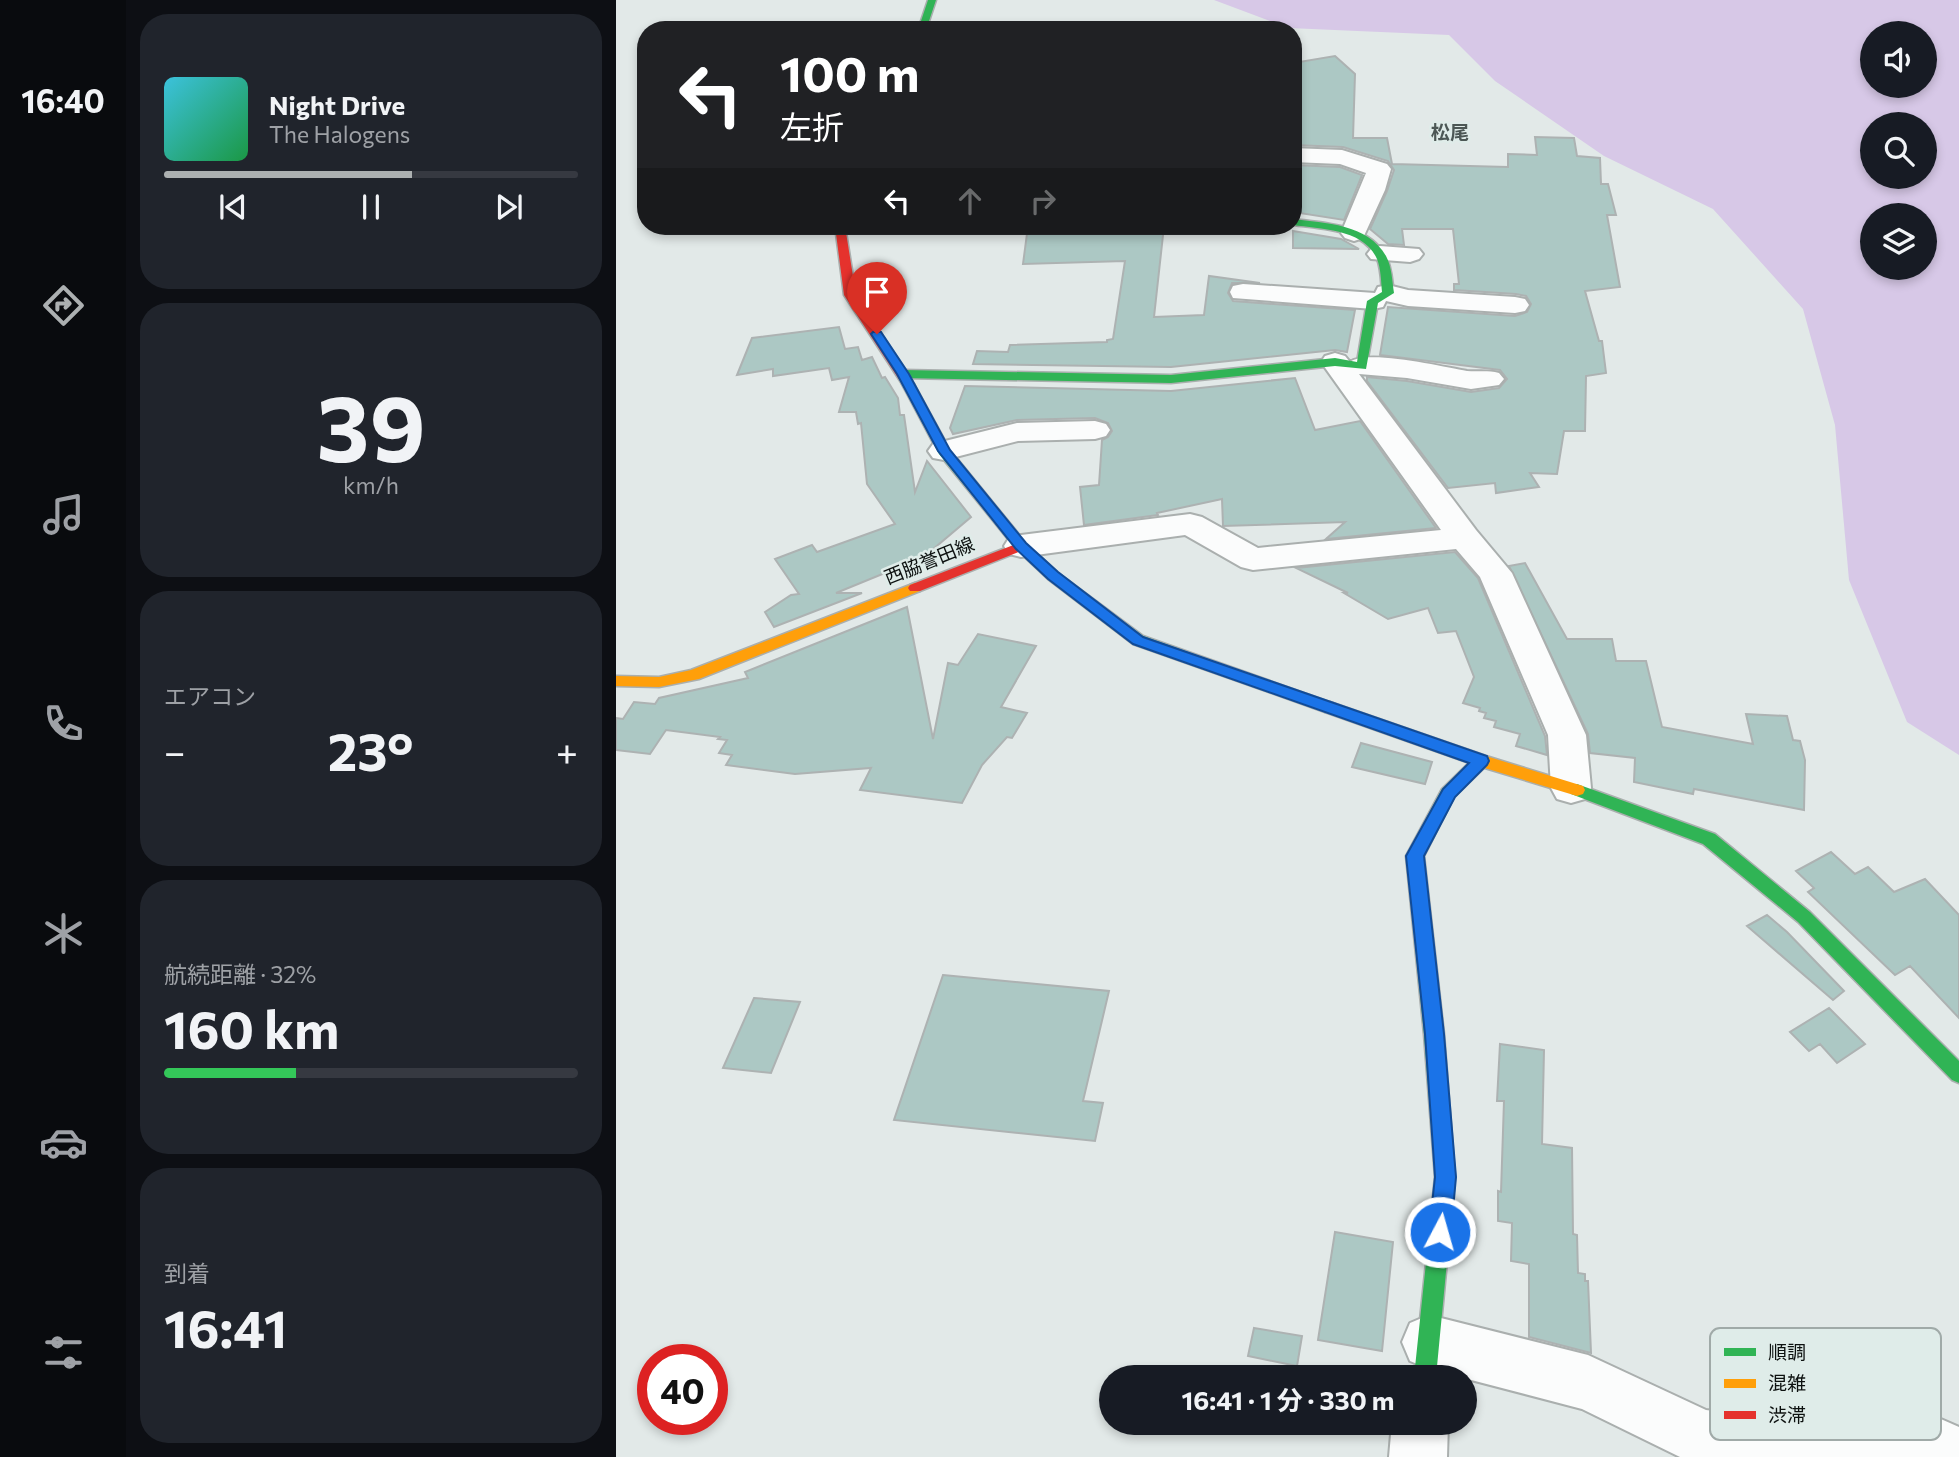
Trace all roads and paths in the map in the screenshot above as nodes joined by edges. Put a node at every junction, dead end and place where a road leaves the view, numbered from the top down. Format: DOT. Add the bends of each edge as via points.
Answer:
graph roads {
  1 [pos="932,0"];
  2 [pos="925,21"];
  3 [pos="1302,155"];
  4 [pos="1302,224"];
  5 [pos="1354,233"];
  6 [pos="841,235"];
  7 [pos="1380,254"];
  8 [pos="1410,254"];
  9 [pos="1243,292"];
  10 [pos="1381,297"];
  11 [pos="1515,305"];
  12 [pos="1348,364"];
  13 [pos="903,374"];
  14 [pos="1489,379"];
  15 [pos="1095,430"];
  16 [pos="944,451"];
  17 [pos="1464,538"];
  18 [pos="1021,546"];
  19 [pos="616,681"];
  20 [pos="1481,761"];
  21 [pos="1571,788"];
  22 [pos="1959,1074"];
  23 [pos="1427,1359"];
  24 [pos="1419,1435"];
  25 [pos="1710,1439"];
  26 [pos="1717,1440"];
  27 [pos="1802,1440"];
  28 [pos="1913,1440"];
  29 [pos="1418,1457"];
  30 [pos="1956,1457"];
  1 -- 2 [label="street"];
  3 -- 5 [label="street" via="1342,157 1379,169"];
  4 -- 5 [label="street"];
  5 -- 7 [label="street"];
  6 -- 13 [label="street" via="850,295"];
  7 -- 8 [label="street"];
  7 -- 10 [label="street"];
  9 -- 10 [label="street"];
  10 -- 11 [label="street"];
  10 -- 12 [label="street"];
  12 -- 13 [label="street" via="1171,379"];
  12 -- 14 [label="street"];
  12 -- 17 [label="street"];
  13 -- 16 [label="street"];
  15 -- 16 [label="street" via="1017,432"];
  16 -- 18 [label="street"];
  17 -- 18 [label="street" via="1253,559 1190,524"];
  17 -- 21 [label="street" via="1495,573 1567,735"];
  18 -- 19 [label="street, 西脇誉田線" via="694,675 659,682"];
  18 -- 20 [label="street" via="1138,640"];
  20 -- 21 [label="street"];
  20 -- 23 [label="street" via="1448,793 1415,856 1445,1177"];
  21 -- 22 [label="street" via="1709,839 1804,917"];
  23 -- 25 [label="street" via="1588,1383"];
  24 -- 29 [label="street"];
  26 -- 27 [label="street" via="1767,1447"];
  28 -- 30 [label="street"];
}
